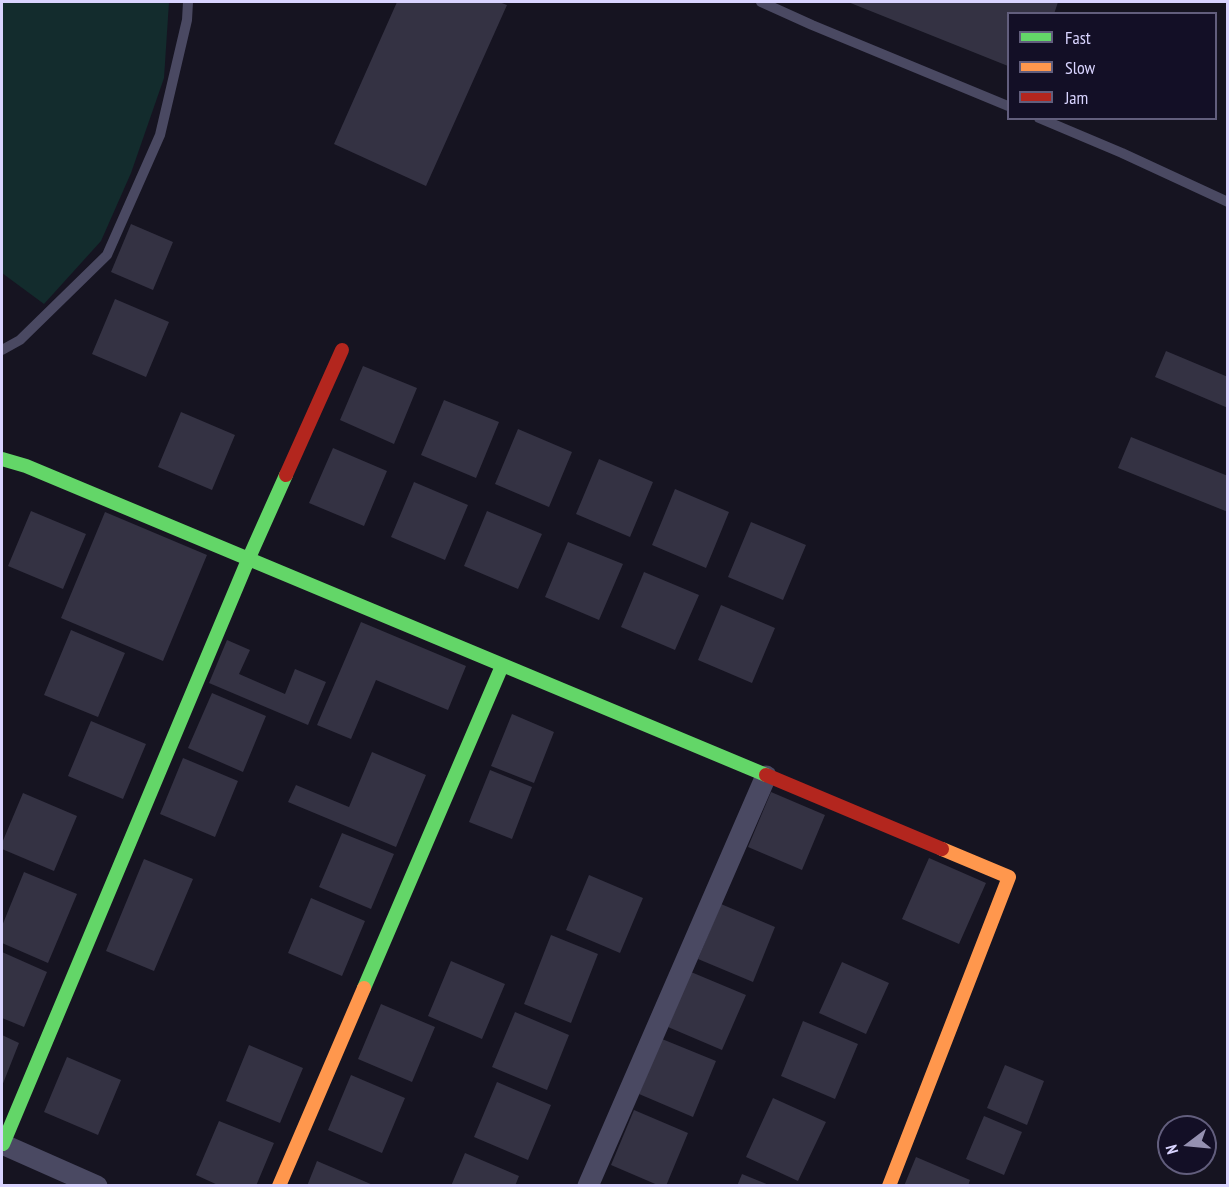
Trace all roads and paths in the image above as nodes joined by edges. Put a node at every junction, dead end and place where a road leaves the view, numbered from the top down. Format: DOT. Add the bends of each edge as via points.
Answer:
graph roads {
  1 [pos="188,2"];
  2 [pos="761,2"];
  3 [pos="1007,106"];
  4 [pos="1044,120"];
  5 [pos="1227,202"];
  6 [pos="2,350"];
  7 [pos="342,350"];
  8 [pos="2,459"];
  9 [pos="248,560"];
  10 [pos="502,666"];
  11 [pos="766,776"];
  12 [pos="2,1144"];
  13 [pos="97,1185"];
  14 [pos="279,1185"];
  15 [pos="588,1185"];
  16 [pos="889,1185"];
  1 -- 6 [label="lane" via="160,135 107,255 20,340"];
  2 -- 3 [label="lane"];
  4 -- 5 [label="lane"];
  7 -- 9 [label="street"];
  8 -- 9 [label="street"];
  9 -- 10 [label="street"];
  9 -- 12 [label="street"];
  10 -- 11 [label="street"];
  10 -- 14 [label="street"];
  11 -- 15 [label="street"];
  11 -- 16 [label="street" via="1009,877"];
  12 -- 13 [label="street"];
}
